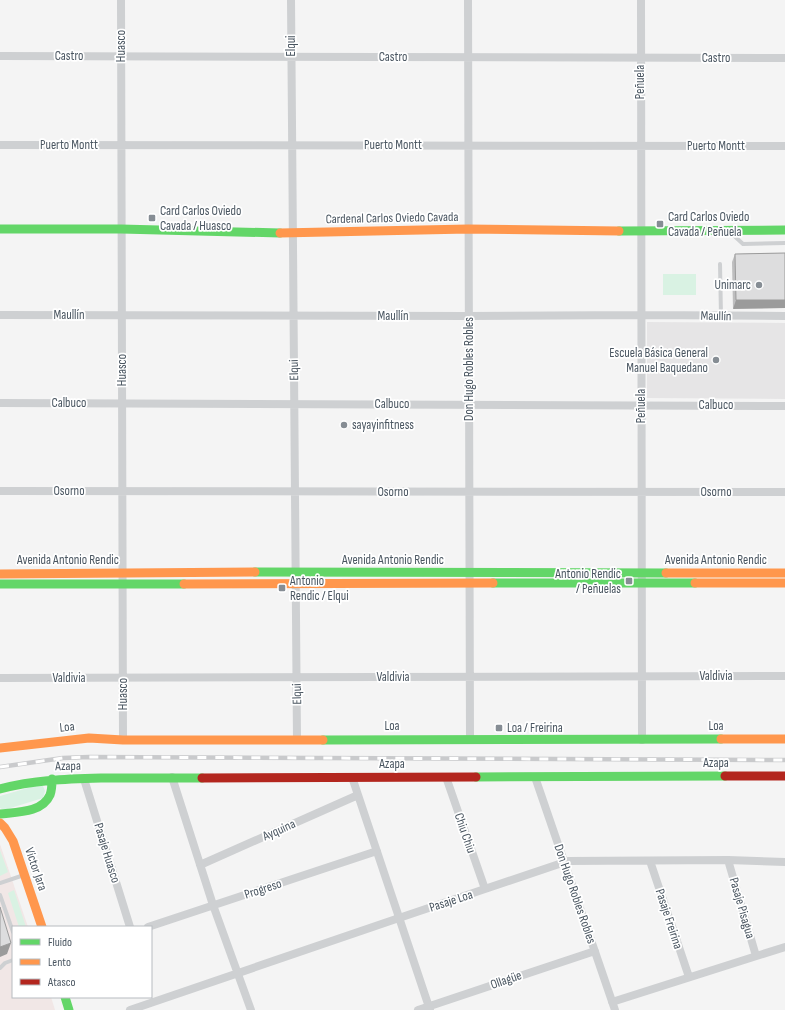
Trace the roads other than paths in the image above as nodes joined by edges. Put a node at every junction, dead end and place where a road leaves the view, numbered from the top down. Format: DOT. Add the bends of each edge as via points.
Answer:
graph roads {
  1 [pos="121,0"];
  2 [pos="291,0"];
  3 [pos="468,0"];
  4 [pos="640,0"];
  5 [pos="0,56"];
  6 [pos="121,56"];
  7 [pos="291,57"];
  8 [pos="468,57"];
  9 [pos="640,58"];
  10 [pos="785,58"];
  11 [pos="0,145"];
  12 [pos="121,145"];
  13 [pos="292,145"];
  14 [pos="468,146"];
  15 [pos="641,146"];
  16 [pos="785,146"];
  17 [pos="0,229"];
  18 [pos="121,229"];
  19 [pos="468,230"];
  20 [pos="728,230"];
  21 [pos="785,230"];
  22 [pos="641,231"];
  23 [pos="293,233"];
  24 [pos="785,243"];
  25 [pos="720,264"];
  26 [pos="0,315"];
  27 [pos="121,315"];
  28 [pos="294,315"];
  29 [pos="641,315"];
  30 [pos="468,316"];
  31 [pos="720,316"];
  32 [pos="785,316"];
  33 [pos="0,403"];
  34 [pos="122,403"];
  35 [pos="294,404"];
  36 [pos="469,404"];
  37 [pos="641,405"];
  38 [pos="785,406"];
  39 [pos="0,491"];
  40 [pos="122,492"];
  41 [pos="295,492"];
  42 [pos="469,492"];
  43 [pos="642,492"];
  44 [pos="785,492"];
  45 [pos="296,572"];
  46 [pos="122,573"];
  47 [pos="469,573"];
  48 [pos="642,573"];
  49 [pos="785,573"];
  50 [pos="0,574"];
  51 [pos="642,583"];
  52 [pos="785,583"];
  53 [pos="0,584"];
  54 [pos="122,584"];
  55 [pos="296,584"];
  56 [pos="469,584"];
  57 [pos="642,676"];
  58 [pos="785,676"];
  59 [pos="470,677"];
  60 [pos="0,678"];
  61 [pos="122,678"];
  62 [pos="297,678"];
  63 [pos="470,739"];
  64 [pos="785,739"];
  65 [pos="122,740"];
  66 [pos="298,740"];
  67 [pos="642,740"];
  68 [pos="0,748"];
  69 [pos="785,776"];
  70 [pos="172,777"];
  71 [pos="352,777"];
  72 [pos="446,777"];
  73 [pos="535,777"];
  74 [pos="52,779"];
  75 [pos="84,779"];
  76 [pos="0,789"];
  77 [pos="358,795"];
  78 [pos="0,814"];
  79 [pos="0,823"];
  80 [pos="377,851"];
  81 [pos="728,860"];
  82 [pos="650,861"];
  83 [pos="785,862"];
  84 [pos="564,863"];
  85 [pos="200,865"];
  86 [pos="24,874"];
  87 [pos="0,883"];
  88 [pos="485,890"];
  89 [pos="0,895"];
  90 [pos="213,905"];
  91 [pos="399,918"];
  92 [pos="42,926"];
  93 [pos="130,926"];
  94 [pos="151,926"];
  95 [pos="12,929"];
  96 [pos="785,947"];
  97 [pos="595,951"];
  98 [pos="756,956"];
  99 [pos="12,960"];
  100 [pos="0,968"];
  101 [pos="238,974"];
  102 [pos="689,977"];
  103 [pos="65,998"];
  104 [pos="612,1002"];
  105 [pos="429,1008"];
  106 [pos="69,1010"];
  107 [pos="130,1010"];
  108 [pos="251,1010"];
  109 [pos="418,1010"];
  110 [pos="615,1010"];
  1 -- 6 [label="street, Huasco"];
  2 -- 7 [label="street, Elqui"];
  3 -- 8 [label="street, Don Hugo Robles Robles"];
  4 -- 9 [label="street, Peñuela"];
  5 -- 6 [label="street, Castro"];
  6 -- 7 [label="street, Castro"];
  6 -- 12 [label="street, Huasco"];
  7 -- 8 [label="street, Castro"];
  7 -- 13 [label="street, Elqui"];
  8 -- 9 [label="street, Castro"];
  8 -- 14 [label="street, Don Hugo Robles Robles"];
  9 -- 10 [label="street, Castro"];
  9 -- 15 [label="street, Peñuela"];
  11 -- 12 [label="street, Puerto Montt"];
  12 -- 13 [label="street, Puerto Montt"];
  12 -- 18 [label="street, Huasco"];
  13 -- 14 [label="street, Puerto Montt"];
  13 -- 23 [label="street, Elqui"];
  14 -- 15 [label="street, Puerto Montt"];
  14 -- 19 [label="street, Don Hugo Robles Robles"];
  15 -- 16 [label="street, Puerto Montt"];
  15 -- 22 [label="street, Peñuela"];
  17 -- 18 [label="street, Cardenal Carlos Oviedo Cavada"];
  18 -- 23 [label="street, Cardenal Carlos Oviedo Cavada"];
  18 -- 27 [label="street, Huasco"];
  19 -- 22 [label="street, Cardenal Carlos Oviedo Cavada"];
  19 -- 23 [label="street, Cardenal Carlos Oviedo Cavada"];
  19 -- 30 [label="street, Don Hugo Robles Robles"];
  20 -- 21 [label="street, Cardenal Carlos Oviedo Cavada"];
  20 -- 22 [label="street, Cardenal Carlos Oviedo Cavada"];
  20 -- 24 [label="lane" via="742,244"];
  22 -- 29 [label="street, Peñuela"];
  23 -- 28 [label="street, Elqui"];
  25 -- 31 [label="lane"];
  26 -- 27 [label="street, Maullín"];
  27 -- 28 [label="street, Maullín"];
  27 -- 34 [label="street, Huasco"];
  28 -- 30 [label="street, Maullín"];
  28 -- 35 [label="street, Elqui"];
  29 -- 30 [label="street, Maullín"];
  29 -- 31 [label="street, Maullín"];
  29 -- 37 [label="street, Peñuela"];
  30 -- 36 [label="street, Don Hugo Robles Robles"];
  31 -- 32 [label="street, Maullín"];
  33 -- 34 [label="street, Calbuco"];
  34 -- 35 [label="street, Calbuco"];
  34 -- 40 [label="street, Huasco"];
  35 -- 36 [label="street, Calbuco"];
  35 -- 41 [label="street, Elqui"];
  36 -- 37 [label="street, Calbuco"];
  36 -- 42 [label="street, Don Hugo Robles Robles"];
  37 -- 38 [label="street, Calbuco"];
  37 -- 43 [label="street, Peñuela"];
  39 -- 40 [label="street, Osorno"];
  40 -- 41 [label="street, Osorno"];
  40 -- 46 [label="street, Huasco"];
  41 -- 42 [label="street, Osorno"];
  41 -- 45 [label="street, Elqui"];
  42 -- 43 [label="street, Osorno"];
  42 -- 47 [label="street, Don Hugo Robles Robles"];
  43 -- 44 [label="street, Osorno"];
  43 -- 48 [label="street, Peñuela"];
  45 -- 46 [label="street, Avenida Antonio Rendic"];
  45 -- 47 [label="street, Avenida Antonio Rendic"];
  45 -- 55 [label="street, Elqui"];
  46 -- 50 [label="street, Avenida Antonio Rendic"];
  46 -- 54 [label="street, Huasco"];
  47 -- 48 [label="street, Avenida Antonio Rendic"];
  47 -- 56 [label="street, Don Hugo Robles Robles"];
  48 -- 49 [label="street, Avenida Antonio Rendic"];
  48 -- 51 [label="street, Peñuela"];
  51 -- 52 [label="street, Avenida Antonio Rendic"];
  51 -- 56 [label="street, Avenida Antonio Rendic"];
  51 -- 57 [label="street, Peñuela"];
  53 -- 54 [label="street, Avenida Antonio Rendic"];
  54 -- 55 [label="street, Avenida Antonio Rendic"];
  54 -- 61 [label="street, Huasco"];
  55 -- 56 [label="street, Avenida Antonio Rendic"];
  55 -- 62 [label="street, Elqui"];
  56 -- 59 [label="street, Don Hugo Robles Robles"];
  57 -- 58 [label="street, Valdivia"];
  57 -- 59 [label="street, Valdivia"];
  57 -- 67 [label="street, Peñuela"];
  59 -- 62 [label="street, Valdivia"];
  59 -- 63 [label="street, Don Hugo Robles Robles"];
  60 -- 61 [label="street, Valdivia"];
  61 -- 62 [label="street, Valdivia"];
  61 -- 65 [label="street, Huasco"];
  62 -- 66 [label="street, Elqui"];
  63 -- 66 [label="street, Loa"];
  63 -- 67 [label="street, Loa"];
  64 -- 67 [label="street, Loa"];
  65 -- 66 [label="street, Loa"];
  65 -- 68 [label="street, Loa" via="88,738"];
  69 -- 73 [label="street, Azapa"];
  70 -- 71 [label="street, Azapa"];
  70 -- 75 [label="street, Azapa"];
  70 -- 85 [label="street"];
  71 -- 72 [label="street, Azapa"];
  71 -- 77 [label="street"];
  72 -- 73 [label="street, Azapa"];
  72 -- 88 [label="street, Chiu Chiu"];
  73 -- 84 [label="street, Don Hugo Robles Robles"];
  74 -- 75 [label="street, Azapa"];
  74 -- 76 [label="street, Azapa"];
  74 -- 78 [label="street" via="51,794 45,802 34,809"];
  75 -- 93 [label="street, Pasaje Huasco"];
  77 -- 80 [label="street"];
  77 -- 85 [label="street, Ayquina"];
  79 -- 86 [label="street, Víctor Jara" via="13,841"];
  80 -- 90 [label="street, Progreso"];
  80 -- 91 [label="street"];
  81 -- 82 [label="street, Pasaje Loa"];
  81 -- 83 [label="street, Pasaje Loa"];
  81 -- 98 [label="street, Pasaje Pisagua"];
  82 -- 84 [label="street, Pasaje Loa"];
  82 -- 102 [label="street, Pasaje Freirina"];
  84 -- 88 [label="street, Pasaje Loa"];
  84 -- 97 [label="street, Don Hugo Robles Robles"];
  85 -- 90 [label="street"];
  86 -- 87 [label="lane"];
  86 -- 92 [label="street, Víctor Jara"];
  88 -- 91 [label="street, Pasaje Loa"];
  89 -- 95 [label="lane"];
  90 -- 94 [label="street, Progreso"];
  90 -- 101 [label="street"];
  91 -- 101 [label="street, Pasaje Loa"];
  91 -- 105 [label="street"];
  96 -- 98 [label="street"];
  97 -- 104 [label="street, Don Hugo Robles Robles"];
  97 -- 105 [label="street, Ollagüe"];
  98 -- 102 [label="street"];
  99 -- 100 [label="lane"];
  101 -- 107 [label="street, Pasaje Loa"];
  101 -- 108 [label="street"];
  102 -- 104 [label="street"];
  103 -- 106 [label="street"];
  104 -- 110 [label="street, Don Hugo Robles Robles"];
  105 -- 109 [label="street, Ollagüe"];
}
